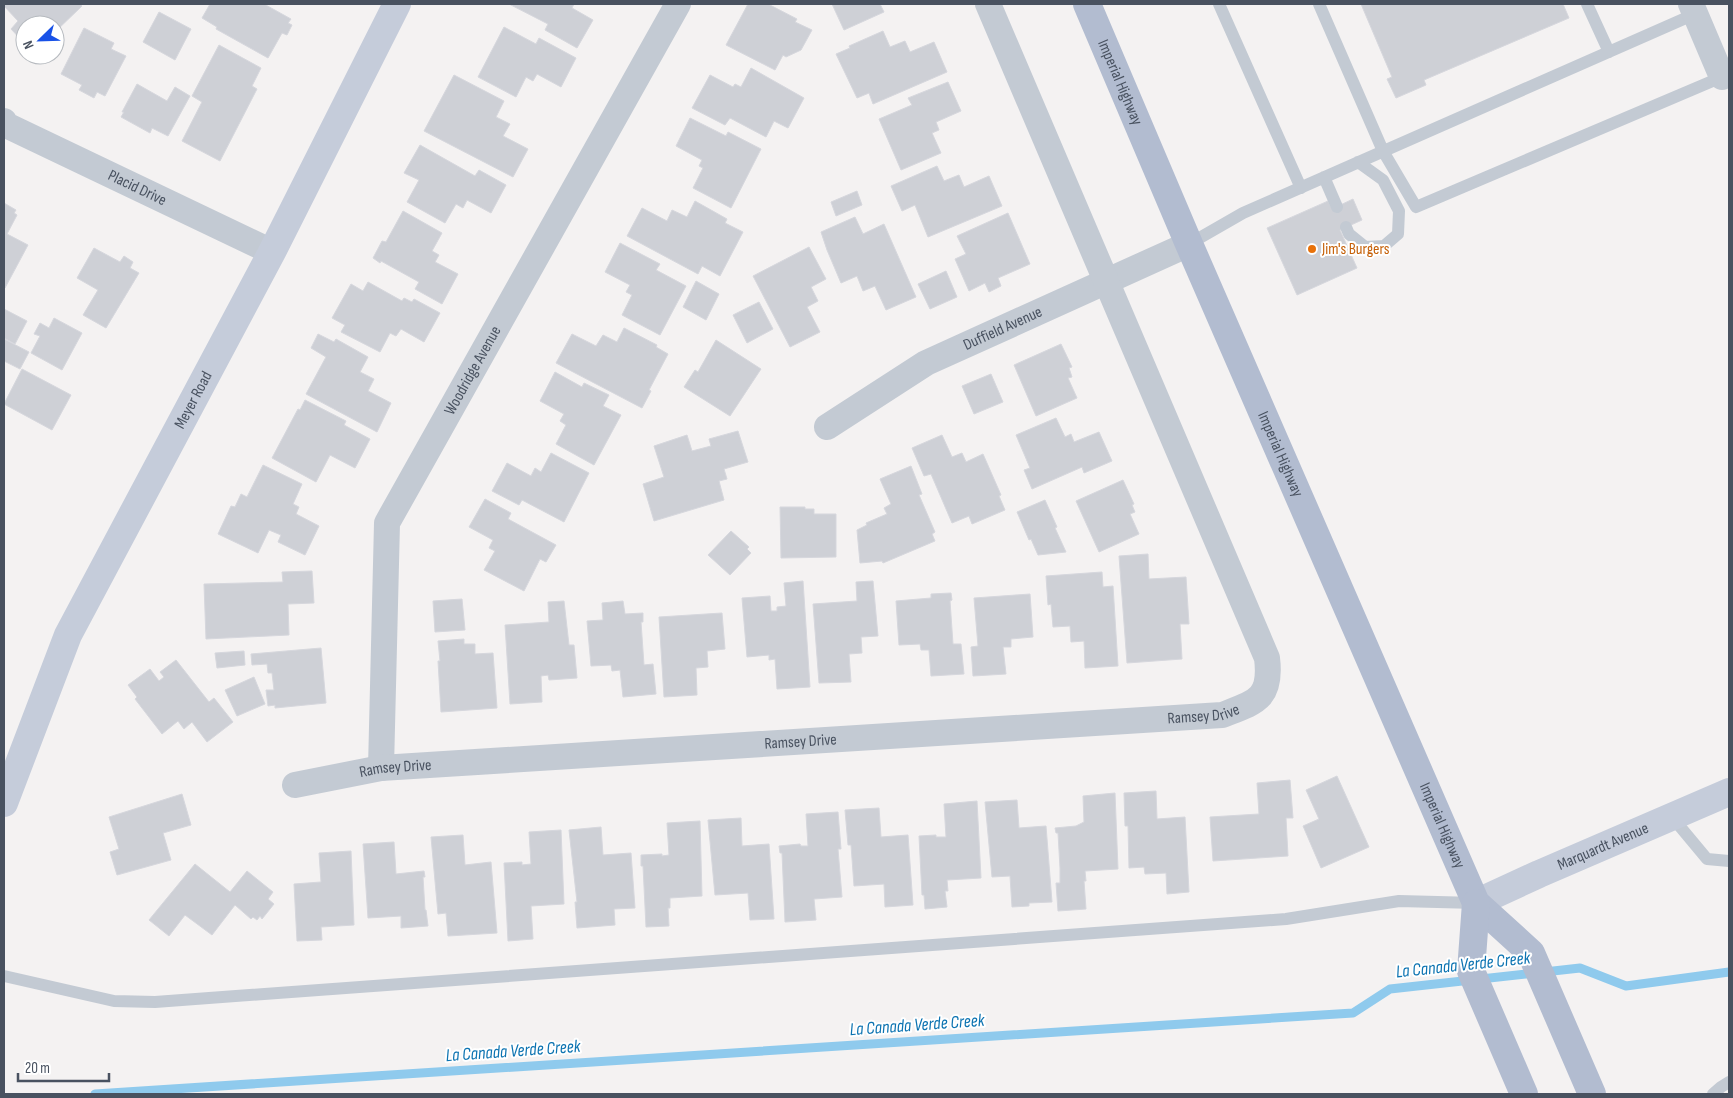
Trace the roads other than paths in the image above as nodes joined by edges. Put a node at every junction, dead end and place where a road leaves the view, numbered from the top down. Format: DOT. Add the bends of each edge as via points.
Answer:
graph roads {
  1 [pos="397,4"];
  2 [pos="678,4"];
  3 [pos="988,4"];
  4 [pos="1088,4"];
  5 [pos="1219,4"];
  6 [pos="1319,4"];
  7 [pos="1587,4"];
  8 [pos="1693,9"];
  9 [pos="1608,52"];
  10 [pos="1722,77"];
  11 [pos="5,125"];
  12 [pos="1383,151"];
  13 [pos="1358,162"];
  14 [pos="1324,177"];
  15 [pos="1301,188"];
  16 [pos="1337,206"];
  17 [pos="1346,227"];
  18 [pos="1189,244"];
  19 [pos="272,252"];
  20 [pos="1107,282"];
  21 [pos="826,427"];
  22 [pos="381,768"];
  23 [pos="295,785"];
  24 [pos="1729,792"];
  25 [pos="4,803"];
  26 [pos="1672,817"];
  27 [pos="1729,861"];
  28 [pos="1481,913"];
  29 [pos="4,976"];
  30 [pos="1729,1082"];
  31 [pos="1588,1085"];
  32 [pos="1521,1089"];
  33 [pos="1713,1094"];
  1 -- 19 [label="main road, Meyer Road"];
  2 -- 22 [label="street, Woodridge Avenue" via="386,523"];
  3 -- 20 [label="street"];
  4 -- 18 [label="main road, Imperial Highway"];
  5 -- 15 [label="lane"];
  6 -- 12 [label="lane"];
  7 -- 9 [label="lane"];
  8 -- 9 [label="lane"];
  8 -- 10 [label="street"];
  9 -- 12 [label="lane"];
  10 -- 12 [label="lane" via="1416,207"];
  11 -- 19 [label="street, Placid Drive"];
  12 -- 13 [label="lane"];
  13 -- 14 [label="lane"];
  13 -- 17 [label="lane" via="1383,180 1399,211 1398,234 1384,246 1365,247 1349,234"];
  14 -- 15 [label="lane"];
  14 -- 16 [label="lane"];
  15 -- 18 [label="lane" via="1243,213"];
  18 -- 20 [label="street, Duffield Avenue"];
  18 -- 28 [label="main road, Imperial Highway"];
  19 -- 25 [label="main road, Meyer Road" via="68,635"];
  20 -- 21 [label="street, Duffield Avenue" via="926,363"];
  20 -- 22 [label="street, Ramsey Drive" via="1268,658 1269,675 1265,688 1260,697 1250,704 1222,715"];
  22 -- 23 [label="street, Ramsey Drive"];
  24 -- 26 [label="main road, Marquardt Avenue"];
  26 -- 27 [label="lane" via="1708,859"];
  26 -- 28 [label="main road, Marquardt Avenue" via="1539,874"];
  28 -- 29 [label="lane" via="1399,901 1286,920 155,1002 114,1001"];
  28 -- 31 [label="main road, Imperial Highway" via="1531,953"];
  28 -- 32 [label="main road, Imperial Highway" via="1471,971"];
  30 -- 33 [label="lane"];
}
